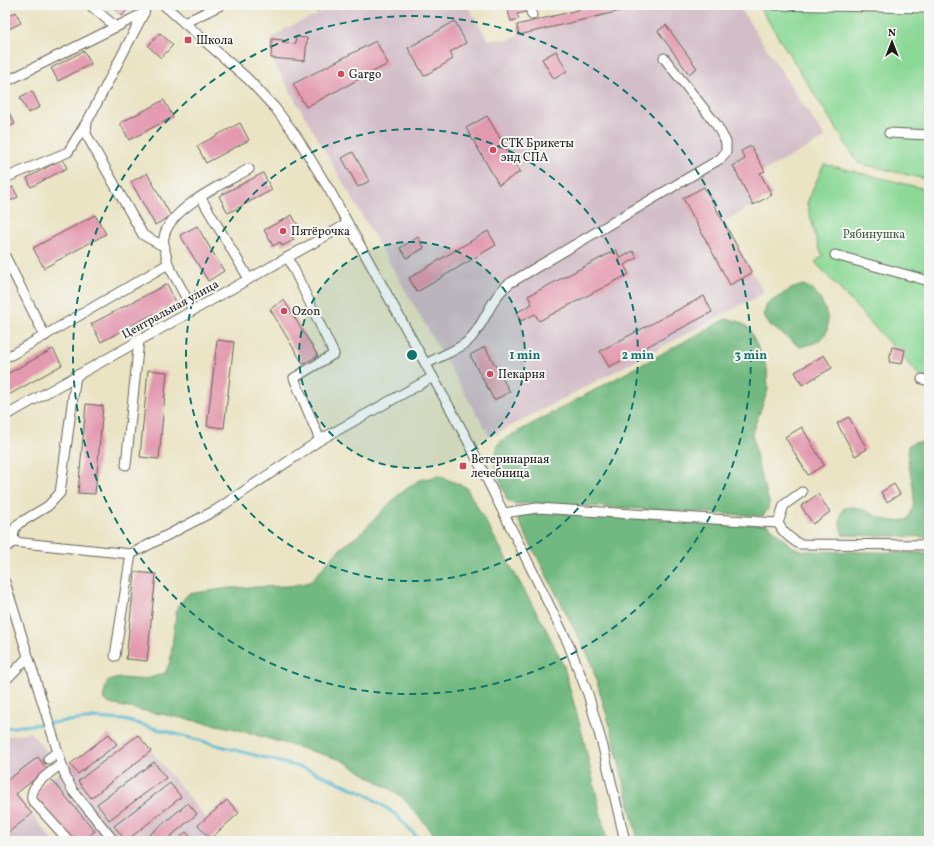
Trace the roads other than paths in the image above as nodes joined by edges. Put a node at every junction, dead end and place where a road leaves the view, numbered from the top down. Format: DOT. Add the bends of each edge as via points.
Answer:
graph roads {
  1 [pos="90,5"];
  2 [pos="164,5"];
  3 [pos="221,5"];
  4 [pos="529,5"];
  5 [pos="774,5"];
  6 [pos="929,8"];
  7 [pos="145,9"];
  8 [pos="532,15"];
  9 [pos="184,23"];
  10 [pos="116,27"];
  11 [pos="664,58"];
  12 [pos="5,82"];
  13 [pos="87,122"];
  14 [pos="889,133"];
  15 [pos="929,135"];
  16 [pos="249,169"];
  17 [pos="5,178"];
  18 [pos="201,198"];
  19 [pos="347,224"];
  20 [pos="165,247"];
  21 [pos="835,255"];
  22 [pos="5,256"];
  23 [pos="288,257"];
  24 [pos="168,264"];
  25 [pos="249,279"];
  26 [pos="929,281"];
  27 [pos="193,310"];
  28 [pos="45,336"];
  29 [pos="139,340"];
  30 [pos="5,357"];
  31 [pos="426,364"];
  32 [pos="76,375"];
  33 [pos="433,377"];
  34 [pos="5,416"];
  35 [pos="320,440"];
  36 [pos="126,465"];
  37 [pos="802,492"];
  38 [pos="504,513"];
  39 [pos="778,523"];
  40 [pos="13,542"];
  41 [pos="929,545"];
  42 [pos="5,548"];
  43 [pos="131,554"];
  44 [pos="5,582"];
  45 [pos="115,656"];
  46 [pos="28,657"];
  47 [pos="5,681"];
  48 [pos="57,752"];
  49 [pos="48,759"];
  50 [pos="61,764"];
  51 [pos="69,841"];
  52 [pos="114,841"];
  53 [pos="625,841"];
  1 -- 10 [label="street"];
  2 -- 9 [label="street"];
  3 -- 9 [label="street"];
  4 -- 8 [label="street"];
  5 -- 6 [label="street"];
  7 -- 10 [label="street"];
  7 -- 13 [label="street"];
  9 -- 19 [label="street" via="248,80 275,108 297,137"];
  10 -- 12 [label="street"];
  11 -- 31 [label="street" via="716,124 726,142 726,152 720,159 506,286 466,342"];
  13 -- 17 [label="street" via="68,152"];
  13 -- 20 [label="street" via="86,134 143,234"];
  14 -- 15 [label="street"];
  16 -- 18 [label="street"];
  18 -- 20 [label="street" via="182,210 169,224 164,237"];
  18 -- 25 [label="street"];
  19 -- 23 [label="street, Центральная улица"];
  19 -- 31 [label="street"];
  20 -- 24 [label="street"];
  21 -- 26 [label="street"];
  22 -- 28 [label="street"];
  23 -- 25 [label="street, Центральная улица"];
  23 -- 35 [label="street" via="334,354 294,378"];
  24 -- 27 [label="street"];
  24 -- 28 [label="street"];
  25 -- 27 [label="street, Центральная улица"];
  27 -- 29 [label="street, Центральная улица"];
  28 -- 30 [label="street"];
  29 -- 32 [label="street, Центральная улица"];
  29 -- 36 [label="street"];
  31 -- 33 [label="street"];
  32 -- 34 [label="street, Центральная улица"];
  32 -- 40 [label="street" via="60,493 48,506 18,524 14,530"];
  33 -- 35 [label="street"];
  33 -- 38 [label="street"];
  35 -- 43 [label="street" via="216,510"];
  37 -- 39 [label="street" via="784,506"];
  38 -- 39 [label="street" via="537,508"];
  38 -- 53 [label="street" via="568,643 588,694"];
  39 -- 41 [label="street" via="782,531 799,544"];
  40 -- 42 [label="street"];
  40 -- 43 [label="street"];
  43 -- 45 [label="street"];
  44 -- 46 [label="street"];
  46 -- 47 [label="street"];
  46 -- 48 [label="street"];
  48 -- 49 [label="street"];
  48 -- 50 [label="street"];
  50 -- 51 [label="street" via="34,787 31,794 32,800"];
  50 -- 52 [label="street" via="73,792"];
}
